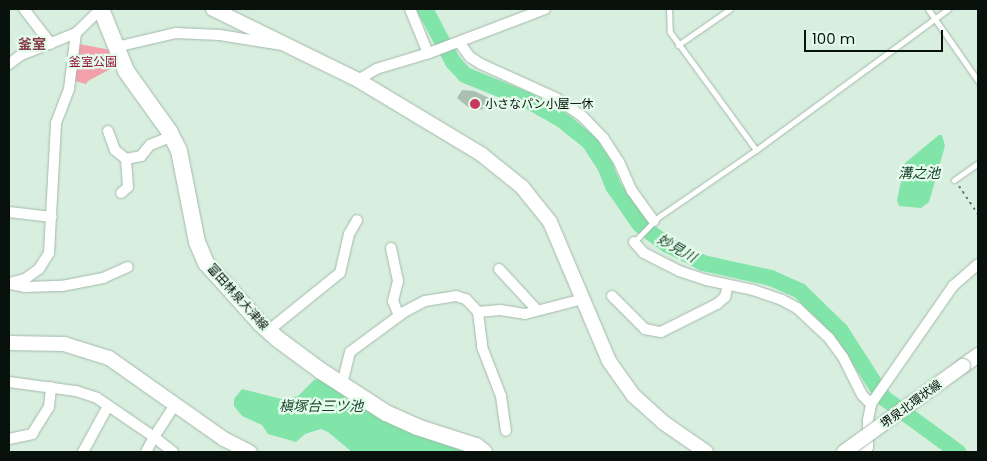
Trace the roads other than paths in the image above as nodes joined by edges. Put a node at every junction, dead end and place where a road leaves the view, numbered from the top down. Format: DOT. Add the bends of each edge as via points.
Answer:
graph roads {
  1 [pos="24,9"];
  2 [pos="101,9"];
  3 [pos="214,9"];
  4 [pos="410,9"];
  5 [pos="545,9"];
  6 [pos="669,9"];
  7 [pos="730,9"];
  8 [pos="928,9"];
  9 [pos="948,9"];
  10 [pos="934,20"];
  11 [pos="76,33"];
  12 [pos="459,42"];
  13 [pos="51,44"];
  14 [pos="290,45"];
  15 [pos="678,45"];
  16 [pos="116,47"];
  17 [pos="429,53"];
  18 [pos="9,64"];
  19 [pos="358,80"];
  20 [pos="978,81"];
  21 [pos="108,131"];
  22 [pos="172,136"];
  23 [pos="756,150"];
  24 [pos="126,159"];
  25 [pos="978,163"];
  26 [pos="954,180"];
  27 [pos="121,193"];
  28 [pos="9,212"];
  29 [pos="52,217"];
  30 [pos="357,220"];
  31 [pos="654,221"];
  32 [pos="634,242"];
  33 [pos="391,248"];
  34 [pos="978,264"];
  35 [pos="128,267"];
  36 [pos="499,268"];
  37 [pos="9,283"];
  38 [pos="728,285"];
  39 [pos="612,296"];
  40 [pos="583,299"];
  41 [pos="536,309"];
  42 [pos="478,312"];
  43 [pos="399,316"];
  44 [pos="268,331"];
  45 [pos="9,343"];
  46 [pos="978,355"];
  47 [pos="9,382"];
  48 [pos="342,384"];
  49 [pos="51,387"];
  50 [pos="871,404"];
  51 [pos="174,405"];
  52 [pos="108,406"];
  53 [pos="506,430"];
  54 [pos="154,437"];
  55 [pos="9,439"];
  56 [pos="83,452"];
  57 [pos="146,452"];
  58 [pos="173,452"];
  59 [pos="250,452"];
  60 [pos="484,452"];
  61 [pos="706,452"];
  62 [pos="844,452"];
  63 [pos="862,452"];
  1 -- 13 [label="street"];
  2 -- 11 [label="street"];
  2 -- 16 [label="main road, 富田林泉大津線"];
  3 -- 14 [label="street"];
  4 -- 17 [label="street"];
  5 -- 12 [label="street"];
  6 -- 15 [label="lane" via="670,32"];
  7 -- 15 [label="lane"];
  8 -- 10 [label="lane"];
  9 -- 10 [label="lane"];
  10 -- 20 [label="lane"];
  10 -- 23 [label="lane"];
  11 -- 13 [label="street"];
  11 -- 29 [label="street" via="69,88 56,123"];
  12 -- 17 [label="street"];
  12 -- 31 [label="street" via="481,64 556,98 583,118 604,139 632,191"];
  13 -- 18 [label="street" via="21,55"];
  14 -- 16 [label="street" via="272,45 220,35 176,33"];
  14 -- 19 [label="street"];
  15 -- 23 [label="lane"];
  16 -- 22 [label="main road, 富田林泉大津線" via="133,83"];
  17 -- 19 [label="street" via="376,69"];
  19 -- 40 [label="street" via="481,154 522,187 550,222"];
  21 -- 24 [label="street" via="115,150"];
  22 -- 24 [label="street" via="150,145 141,156"];
  22 -- 44 [label="main road, 富田林泉大津線" via="179,151 196,242 206,263"];
  23 -- 31 [label="lane"];
  24 -- 27 [label="street" via="128,186"];
  25 -- 26 [label="lane"];
  28 -- 29 [label="street"];
  29 -- 37 [label="street" via="49,253 39,269 24,279"];
  30 -- 44 [label="street" via="349,234 340,273"];
  31 -- 32 [label="lane"];
  32 -- 38 [label="street" via="644,253 679,271"];
  33 -- 43 [label="street" via="398,281 393,301"];
  34 -- 50 [label="street" via="953,286"];
  35 -- 37 [label="street" via="103,278 62,286 25,287"];
  36 -- 41 [label="street"];
  38 -- 39 [label="street" via="724,297 717,304 661,332 645,329"];
  38 -- 50 [label="street" via="782,300 814,321 843,357 862,395"];
  40 -- 41 [label="street"];
  40 -- 61 [label="street" via="609,361 633,395 664,423"];
  41 -- 42 [label="street" via="525,314 500,310"];
  42 -- 43 [label="street" via="466,299 456,296 425,301"];
  42 -- 53 [label="street" via="482,348 501,396"];
  43 -- 48 [label="street" via="350,352"];
  44 -- 48 [label="main road, 富田林泉大津線"];
  45 -- 51 [label="street" via="64,344 109,358"];
  46 -- 62 [label="street, 堺泉北環状線, bridge"];
  47 -- 49 [label="street"];
  48 -- 60 [label="main road, 富田林泉大津線" via="417,428 476,446"];
  49 -- 52 [label="street" via="76,391"];
  49 -- 55 [label="street" via="49,407 32,434"];
  50 -- 63 [label="street" via="868,447"];
  51 -- 54 [label="street"];
  51 -- 59 [label="street" via="224,439"];
  52 -- 54 [label="street"];
  52 -- 56 [label="street"];
  54 -- 57 [label="street"];
  54 -- 58 [label="street"];
}
